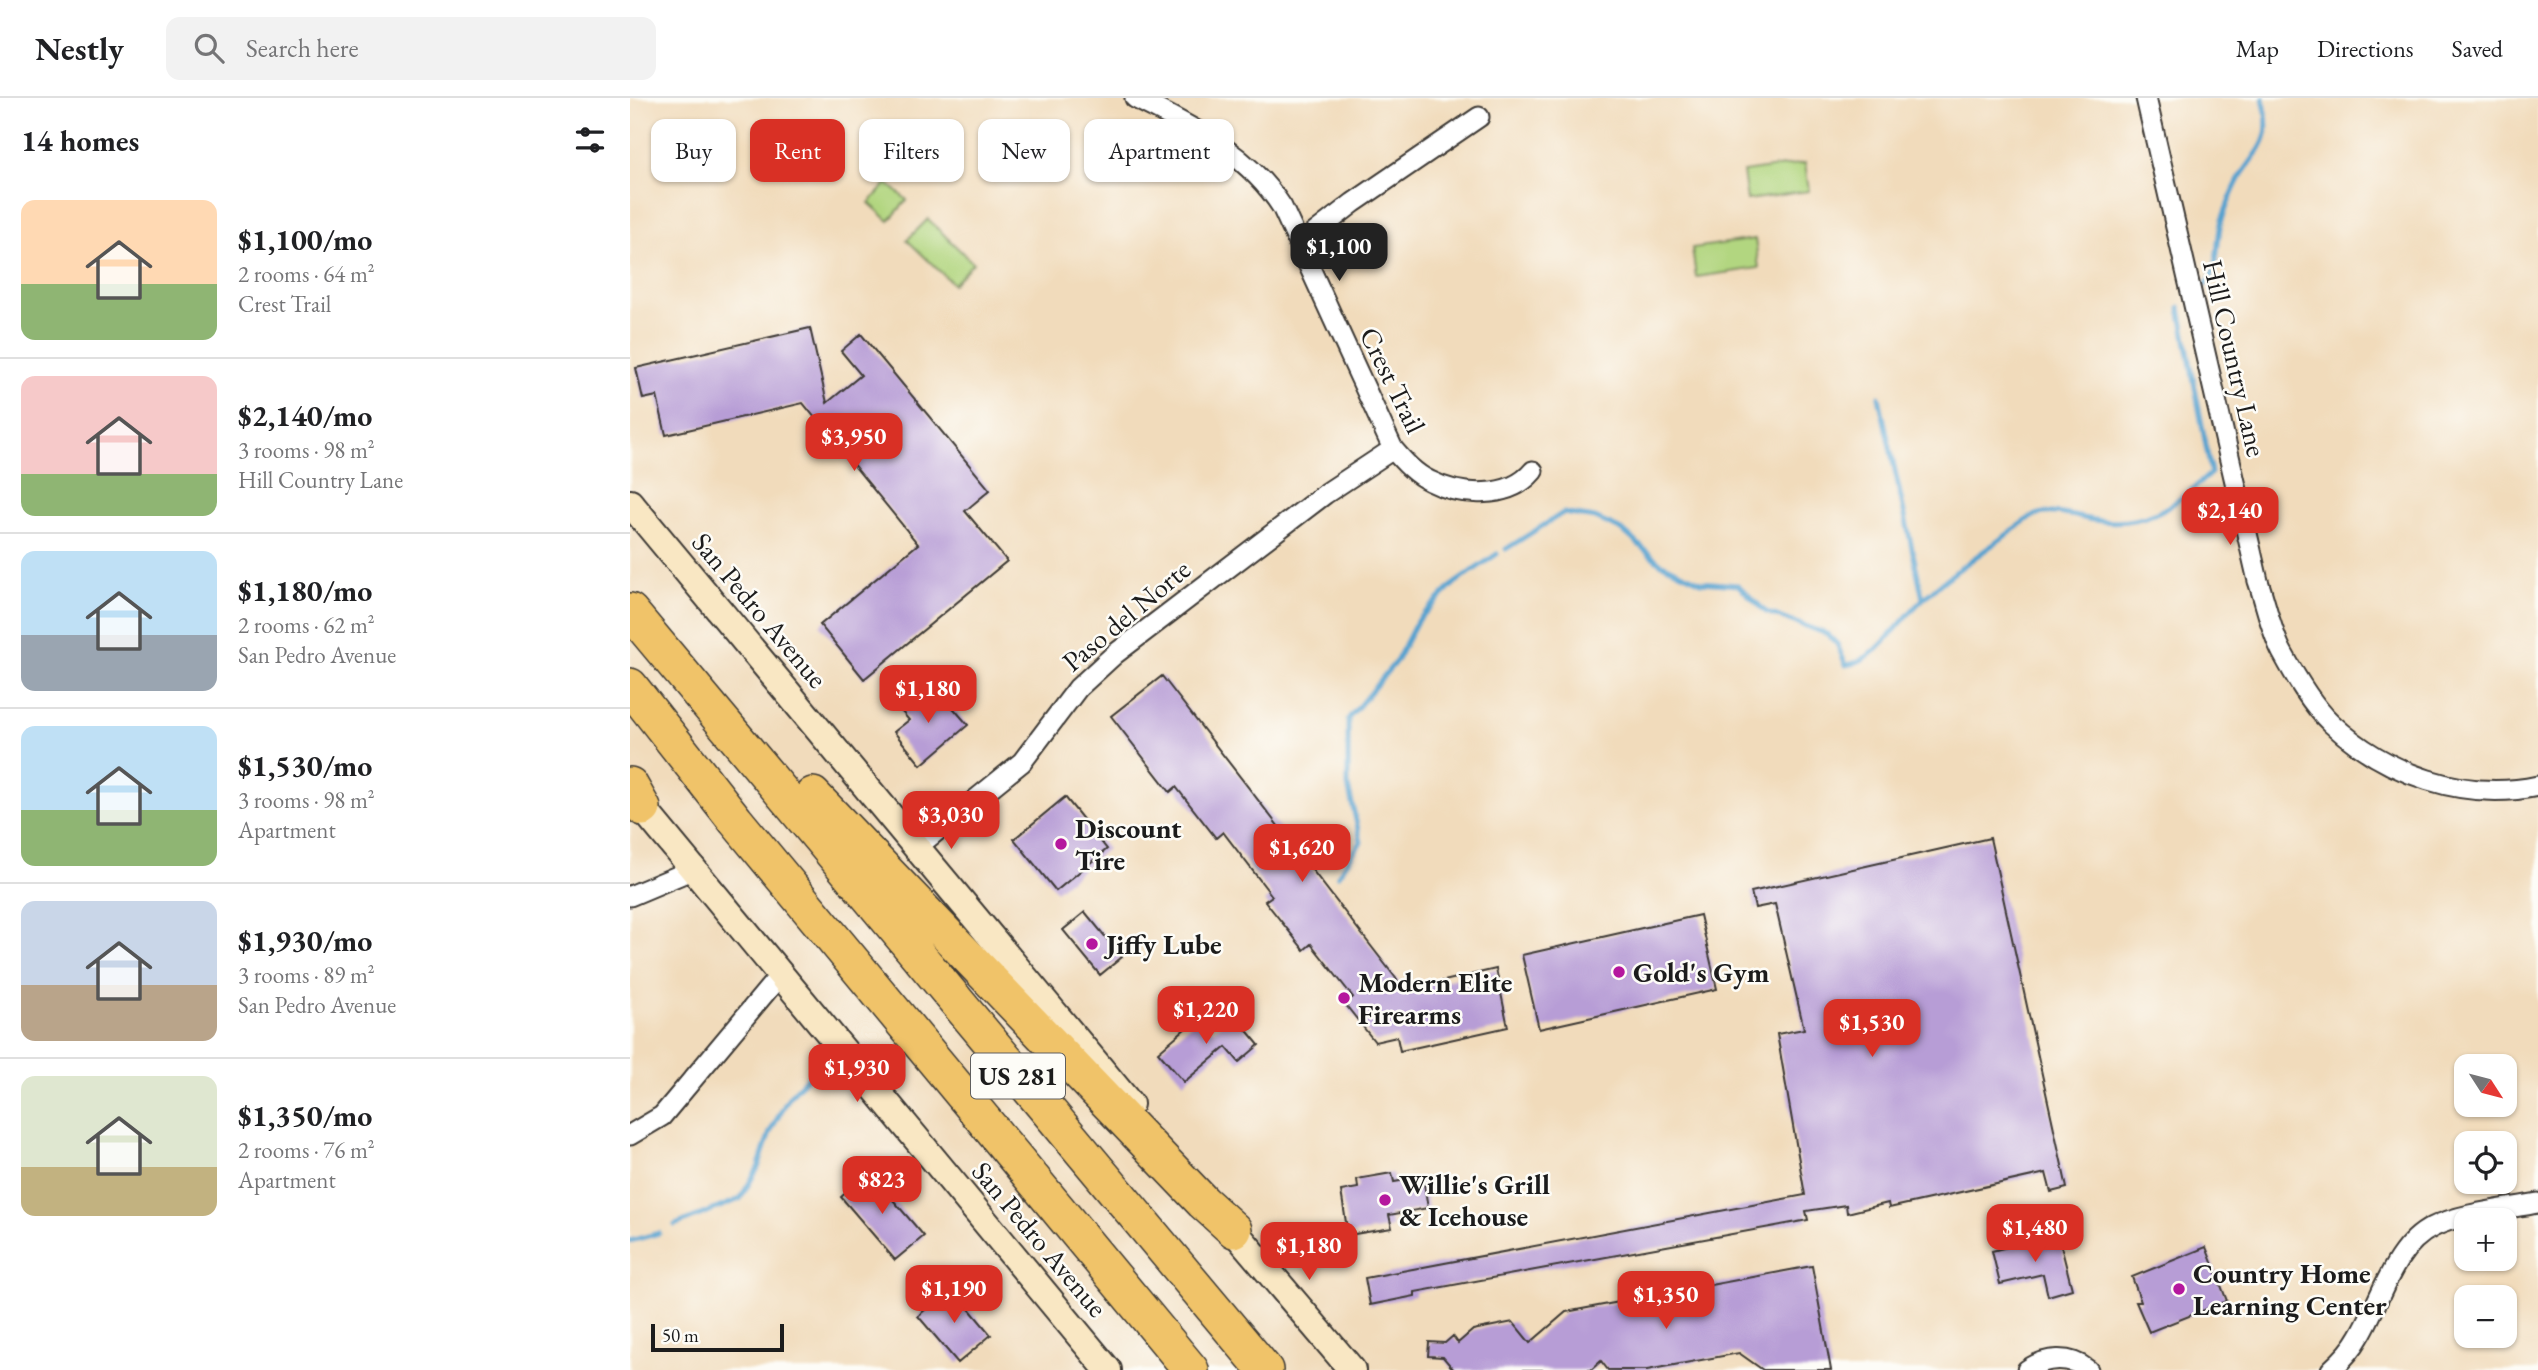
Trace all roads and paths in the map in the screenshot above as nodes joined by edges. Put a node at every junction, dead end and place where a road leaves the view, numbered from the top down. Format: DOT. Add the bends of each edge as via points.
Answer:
graph roads {
  1 [pos="1135,98"];
  2 [pos="2146,98"];
  3 [pos="1479,117"];
  4 [pos="1299,245"];
  5 [pos="1393,449"];
  6 [pos="1533,471"];
  7 [pos="630,503"];
  8 [pos="630,593"];
  9 [pos="630,611"];
  10 [pos="630,686"];
  11 [pos="2538,786"];
  12 [pos="634,795"];
  13 [pos="918,847"];
  14 [pos="694,869"];
  15 [pos="630,896"];
  16 [pos="780,975"];
  17 [pos="630,1135"];
  18 [pos="2538,1203"];
  19 [pos="1234,1230"];
  20 [pos="1108,1370"];
  21 [pos="1191,1370"];
  22 [pos="1265,1370"];
  23 [pos="1352,1370"];
  24 [pos="2027,1370"];
  25 [pos="2088,1370"];
  26 [pos="2331,1370"];
  1 -- 4 [label="street, Crest Trail" via="1214,139 1245,162 1272,191"];
  2 -- 11 [label="street, Hill Country Lane" via="2258,581 2280,649 2330,722 2388,764 2467,790"];
  3 -- 4 [label="street"];
  4 -- 5 [label="street, Crest Trail"];
  5 -- 6 [label="street, Crest Trail" via="1416,473 1449,488 1497,491 1516,486"];
  5 -- 13 [label="street, Paso del Norte" via="1325,494 1115,654 1078,688 1022,762"];
  7 -- 13 [label="main road, San Pedro Avenue"];
  8 -- 19 [label="highway" via="843,826"];
  9 -- 22 [label="highway, US 281"];
  10 -- 21 [label="highway, US 281" via="736,821"];
  12 -- 14 [label="main road, San Pedro Avenue"];
  13 -- 19 [label="main road, San Pedro Avenue"];
  14 -- 15 [label="street"];
  14 -- 16 [label="main road, San Pedro Avenue"];
  16 -- 17 [label="street" via="662,1116"];
  16 -- 20 [label="main road, San Pedro Avenue"];
  18 -- 26 [label="street" via="2443,1224 2415,1240 2399,1259 2359,1338"];
  19 -- 23 [label="main road, San Pedro Avenue"];
  24 -- 25 [label="street" via="2055,1359"];
}
